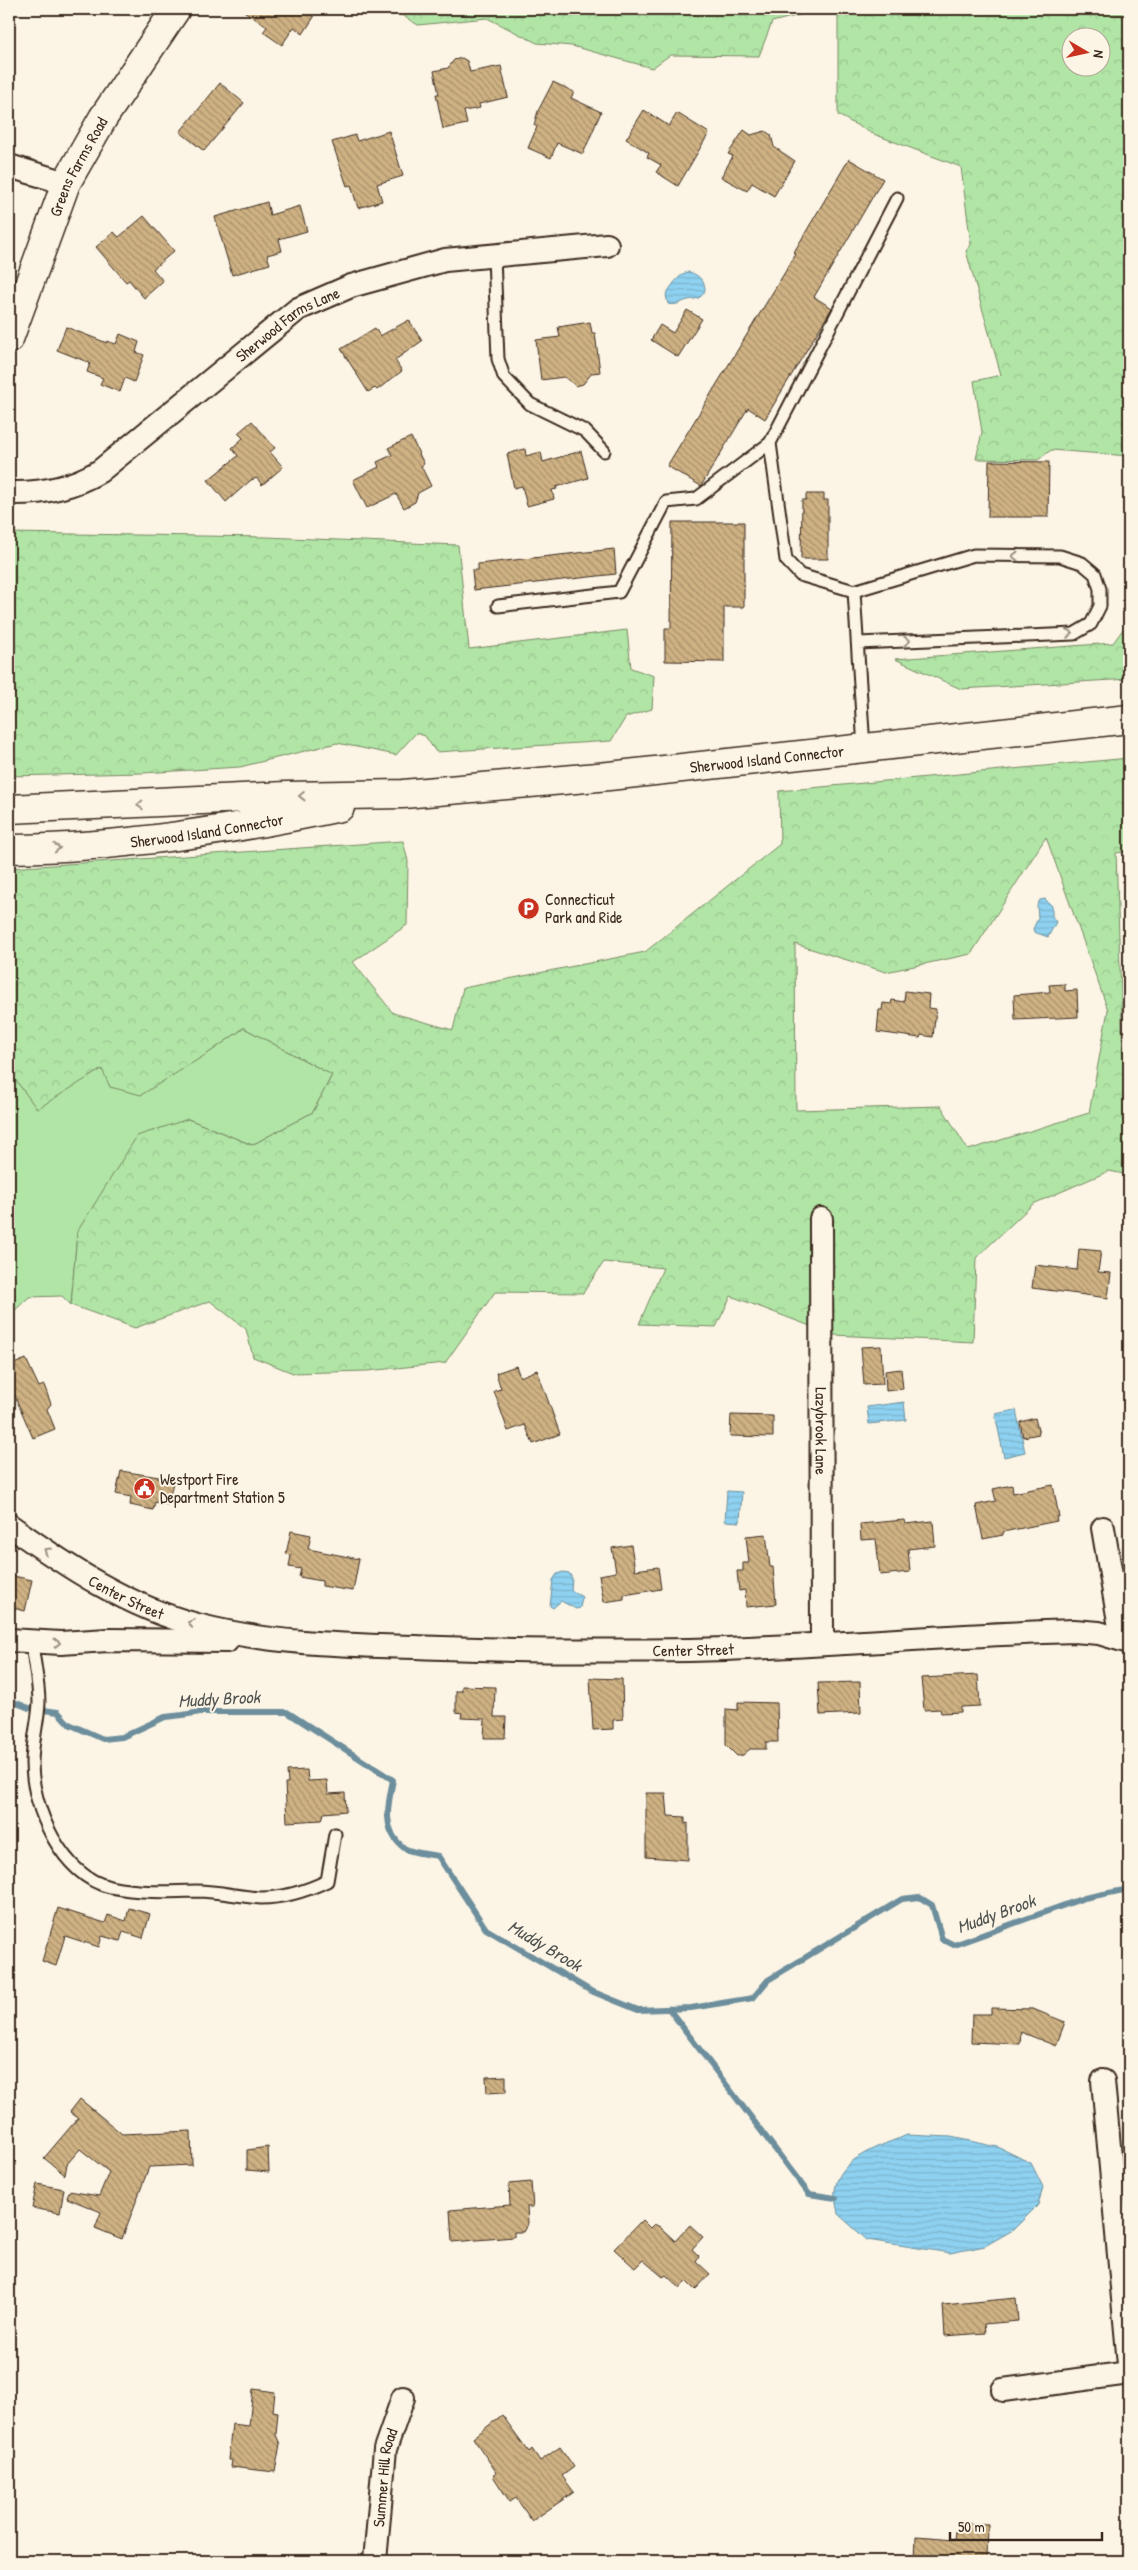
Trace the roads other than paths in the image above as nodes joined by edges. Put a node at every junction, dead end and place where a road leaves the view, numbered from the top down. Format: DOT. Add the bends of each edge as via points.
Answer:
graph roads {
  1 [pos="176,9"];
  2 [pos="9,166"];
  3 [pos="66,183"];
  4 [pos="898,198"];
  5 [pos="607,245"];
  6 [pos="494,256"];
  7 [pos="9,339"];
  8 [pos="770,443"];
  9 [pos="604,451"];
  10 [pos="9,492"];
  11 [pos="854,591"];
  12 [pos="498,606"];
  13 [pos="858,643"];
  14 [pos="1129,718"];
  15 [pos="864,748"];
  16 [pos="403,794"];
  17 [pos="9,809"];
  18 [pos="9,850"];
  19 [pos="821,1219"];
  20 [pos="9,1525"];
  21 [pos="1103,1528"];
  22 [pos="256,1638"];
  23 [pos="9,1640"];
  24 [pos="1126,1640"];
  25 [pos="32,1643"];
  26 [pos="822,1643"];
  27 [pos="334,1834"];
  28 [pos="1103,2081"];
  29 [pos="1129,2364"];
  30 [pos="1129,2373"];
  31 [pos="1003,2390"];
  32 [pos="403,2398"];
  33 [pos="375,2561"];
  1 -- 3 [label="main road, Greens Farms Road" via="103,118"];
  2 -- 3 [label="street"];
  3 -- 7 [label="main road, Greens Farms Road"];
  4 -- 8 [label="lane"];
  5 -- 6 [label="street, Sherwood Farms Lane"];
  6 -- 9 [label="lane" via="498,359 504,378 530,404 585,431"];
  6 -- 10 [label="street, Sherwood Farms Lane" via="445,260 351,286 298,309 100,471 62,488 34,493"];
  8 -- 11 [label="lane" via="786,560 800,575"];
  8 -- 12 [label="lane" via="696,499 666,502 619,592"];
  11 -- 13 [label="lane"];
  13 -- 11 [label="lane, one-way" via="1074,634 1091,624 1100,606 1100,589 1095,574 1082,562 1060,556 974,555"];
  13 -- 15 [label="lane"];
  14 -- 15 [label="main road, Sherwood Island Connector"];
  15 -- 16 [label="main road, Sherwood Island Connector" via="609,776"];
  16 -- 17 [label="main road, Sherwood Island Connector, one-way"];
  18 -- 16 [label="main road, Sherwood Island Connector, one-way" via="88,846 225,831"];
  19 -- 26 [label="street, Lazybrook Lane"];
  22 -- 20 [label="street, Center Street, one-way" via="195,1624 113,1593"];
  21 -- 24 [label="street"];
  25 -- 22 [label="street, Center Street, one-way"];
  22 -- 26 [label="street, Center Street" via="305,1643 581,1652"];
  23 -- 25 [label="street, Center Street"];
  24 -- 26 [label="street, Center Street" via="1074,1631"];
  25 -- 27 [label="lane" via="39,1702 32,1764 35,1791 47,1829 62,1852 88,1876 109,1886 164,1892 210,1891 262,1898 304,1893 327,1882"];
  28 -- 29 [label="street"];
  30 -- 31 [label="street"];
  32 -- 33 [label="street, Summer Hill Road" via="385,2448"];
}
